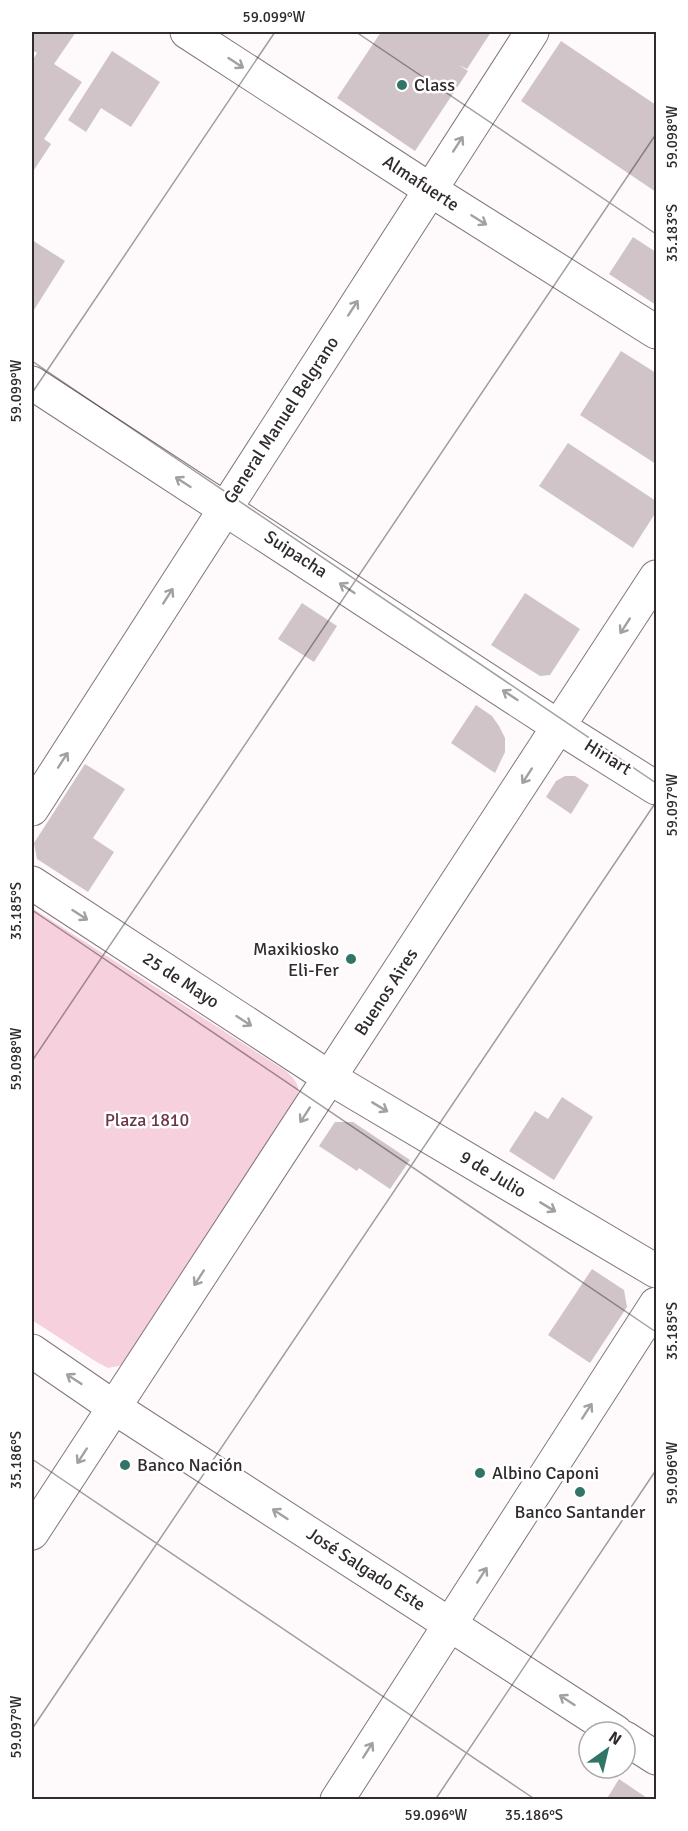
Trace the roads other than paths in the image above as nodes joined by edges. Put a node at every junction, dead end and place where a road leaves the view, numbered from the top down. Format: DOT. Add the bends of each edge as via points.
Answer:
graph roads {
  1 [pos="187,32"];
  2 [pos="532,32"];
  3 [pos="429,189"];
  4 [pos="657,332"];
  5 [pos="32,383"];
  6 [pos="224,508"];
  7 [pos="657,577"];
  8 [pos="559,727"];
  9 [pos="657,788"];
  10 [pos="32,809"];
  11 [pos="32,883"];
  12 [pos="330,1078"];
  13 [pos="657,1271"];
  14 [pos="657,1304"];
  15 [pos="32,1351"];
  16 [pos="115,1407"];
  17 [pos="32,1533"];
  18 [pos="450,1624"];
  19 [pos="598,1720"];
  20 [pos="637,1746"];
  21 [pos="657,1758"];
  22 [pos="337,1800"];
  1 -- 3 [label="street, Almafuerte, one-way"];
  3 -- 2 [label="street, General Manuel Belgrano, one-way"];
  3 -- 4 [label="street, Almafuerte, one-way"];
  6 -- 3 [label="street, General Manuel Belgrano, one-way"];
  6 -- 5 [label="street, Suipacha, one-way"];
  8 -- 6 [label="street, Suipacha, one-way"];
  10 -- 6 [label="street, General Manuel Belgrano, one-way"];
  7 -- 8 [label="street, Buenos Aires, one-way"];
  8 -- 9 [label="street, Hiriart"];
  8 -- 12 [label="street, Buenos Aires, one-way"];
  11 -- 12 [label="street, 25 de Mayo, one-way"];
  12 -- 13 [label="street, 9 de Julio, one-way"];
  12 -- 16 [label="street, Buenos Aires, one-way"];
  18 -- 14 [label="street, one-way"];
  16 -- 15 [label="street, José Salgado Este, one-way"];
  16 -- 17 [label="street, Buenos Aires, one-way"];
  18 -- 16 [label="street, José Salgado Este, one-way"];
  19 -- 18 [label="street, José Salgado Este, one-way"];
  22 -- 18 [label="street, one-way"];
  20 -- 21 [label="street"];
}
